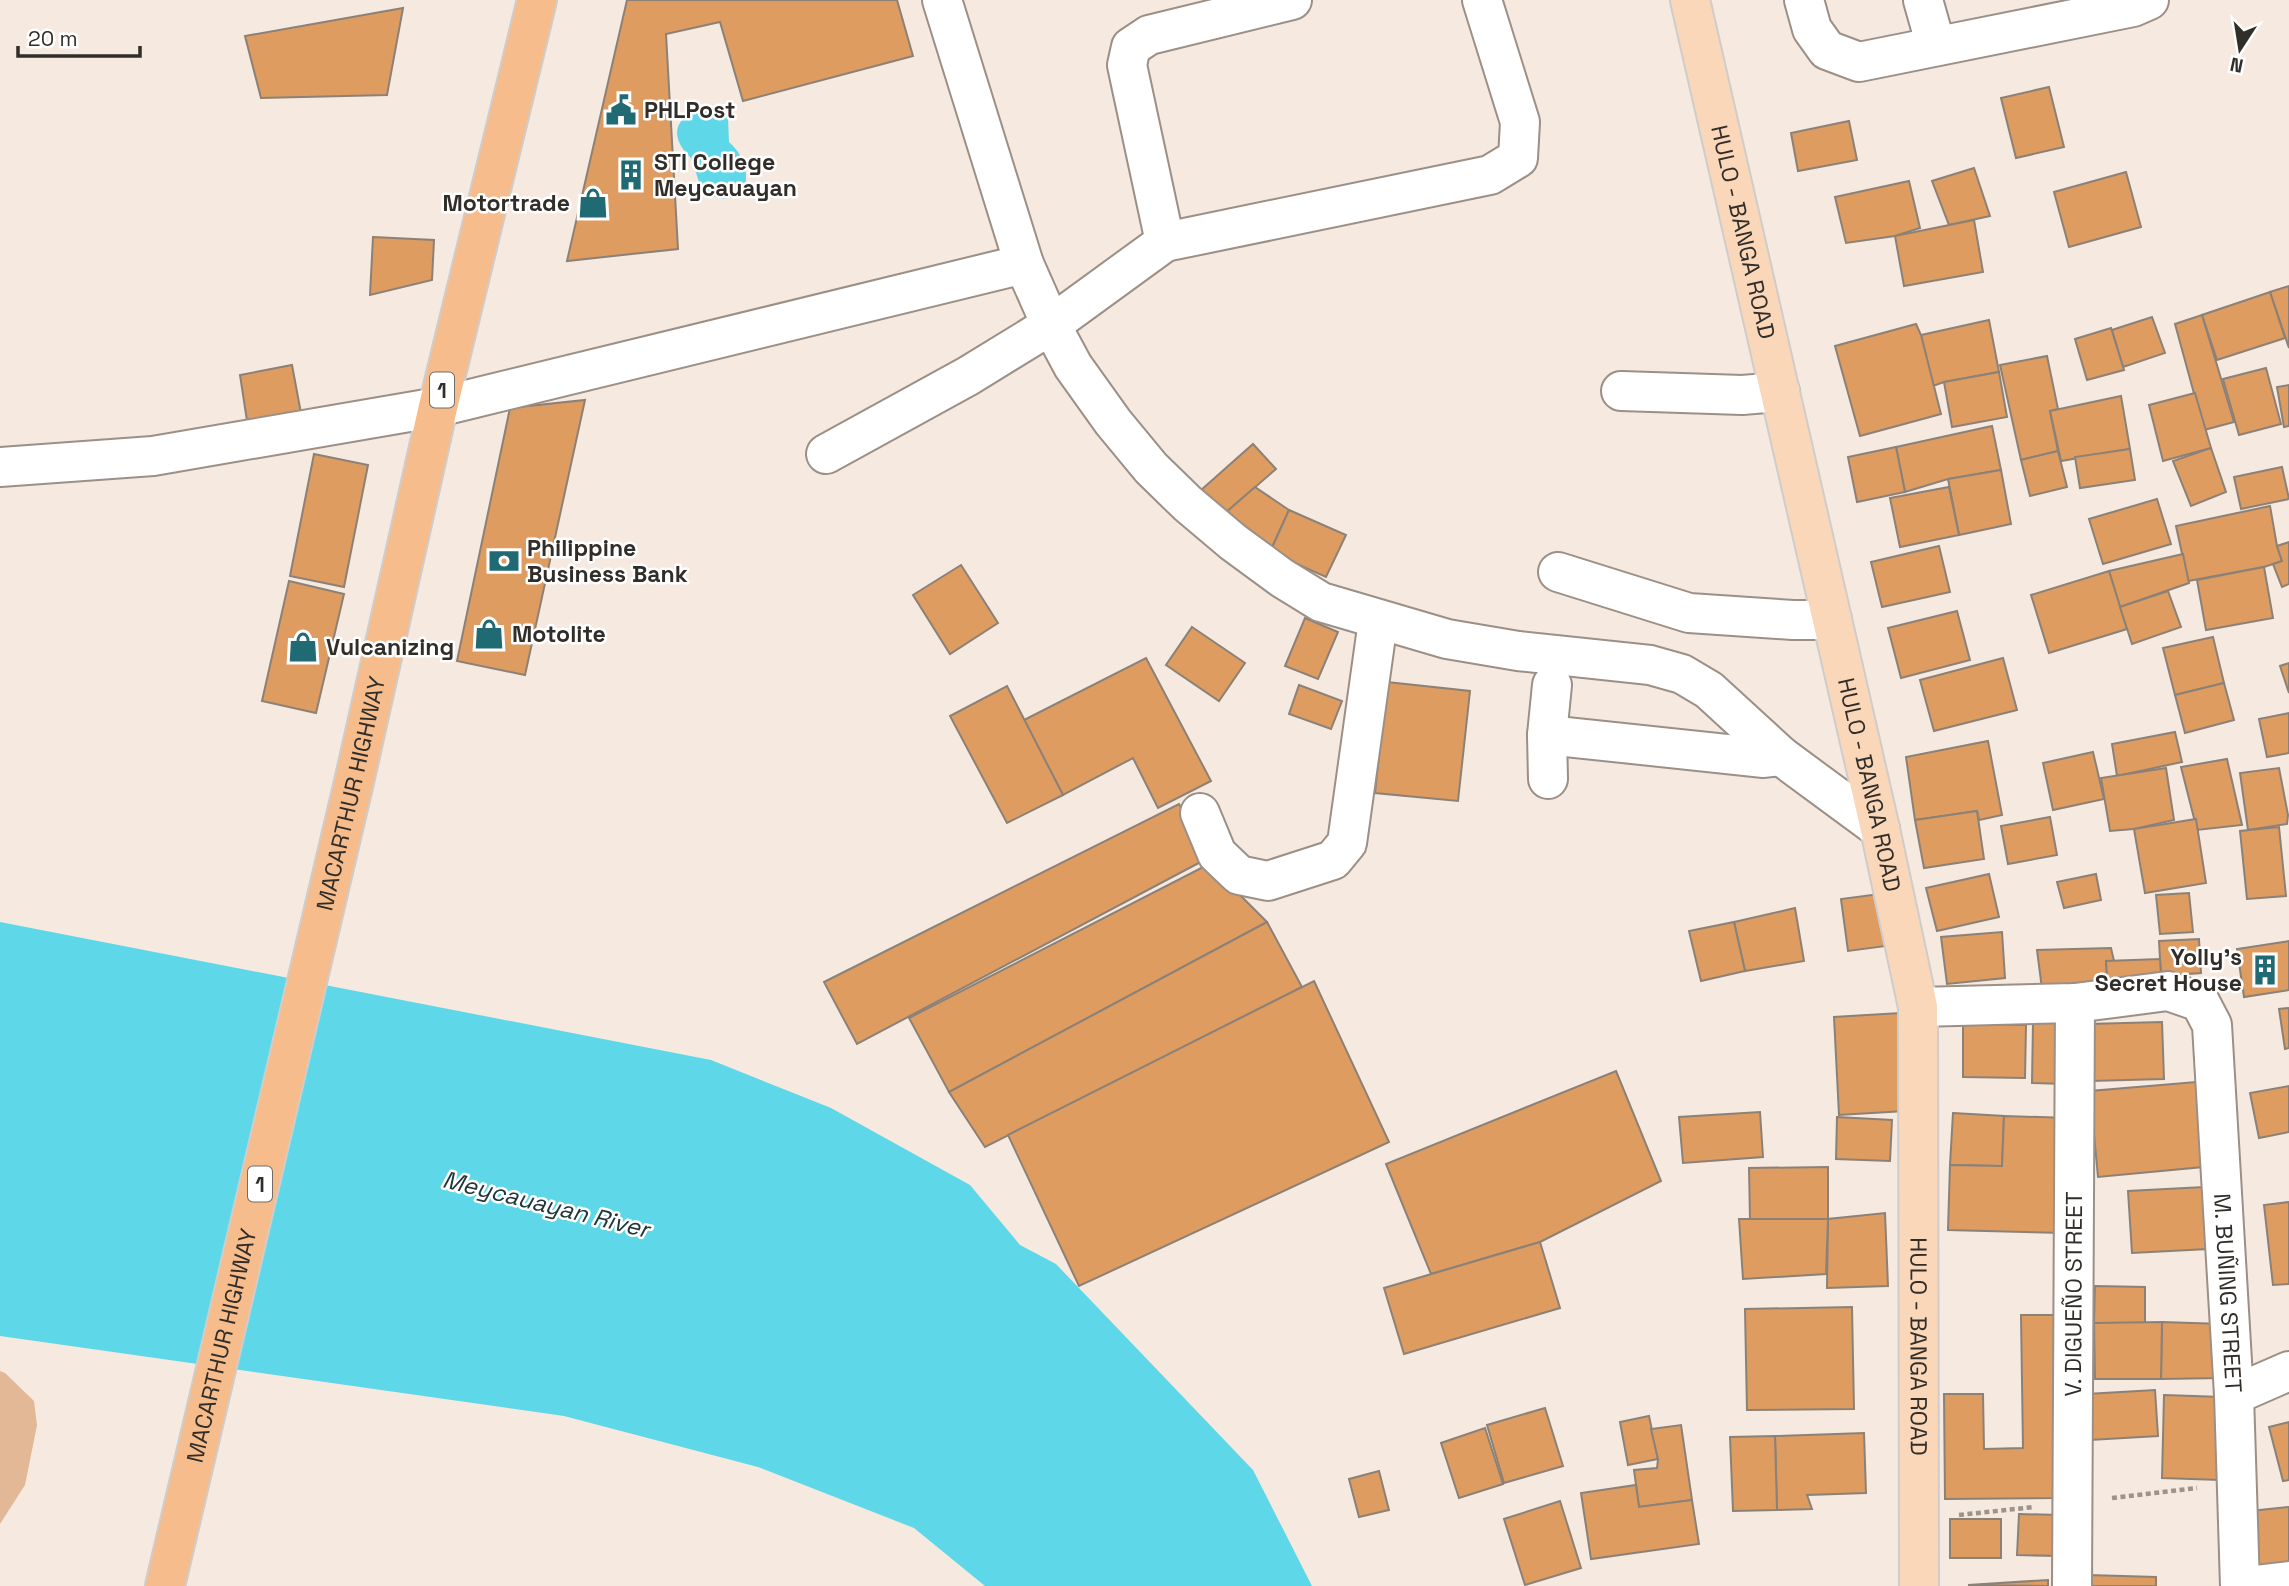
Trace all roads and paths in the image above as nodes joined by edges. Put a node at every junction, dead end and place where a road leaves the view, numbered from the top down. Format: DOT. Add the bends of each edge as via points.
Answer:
graph roads {
  1 [pos="537,0"];
  2 [pos="942,0"];
  3 [pos="1292,0"];
  4 [pos="1482,0"];
  5 [pos="1690,0"];
  6 [pos="1804,0"];
  7 [pos="1923,0"];
  8 [pos="2149,0"];
  9 [pos="2028,14"];
  10 [pos="1936,46"];
  11 [pos="1165,242"];
  12 [pos="1024,264"];
  13 [pos="1051,325"];
  14 [pos="1621,391"];
  15 [pos="1780,392"];
  16 [pos="438,407"];
  17 [pos="826,454"];
  18 [pos="0,467"];
  19 [pos="1559,572"];
  20 [pos="1832,620"];
  21 [pos="1378,621"];
  22 [pos="1552,685"];
  23 [pos="1548,735"];
  24 [pos="1781,756"];
  25 [pos="1548,779"];
  26 [pos="1200,813"];
  27 [pos="1880,829"];
  28 [pos="2075,1003"];
  29 [pos="1918,1007"];
  30 [pos="2289,1371"];
  31 [pos="2234,1395"];
  32 [pos="2289,1581"];
  33 [pos="165,1586"];
  34 [pos="1919,1586"];
  35 [pos="2072,1586"];
  36 [pos="2239,1586"];
  37 [pos="2246,1586"];
  1 -- 16 [label="highway, MACARTHUR HIGHWAY / 1"];
  2 -- 12 [label="street"];
  3 -- 11 [label="street" via="1149,35 1131,47 1127,65"];
  4 -- 11 [label="street" via="1520,122 1518,158 1490,176"];
  5 -- 15 [label="main road, HULO - BANGA ROAD"];
  6 -- 10 [label="street" via="1812,29 1827,50 1859,62"];
  7 -- 10 [label="street"];
  8 -- 9 [label="street" via="2133,7"];
  9 -- 10 [label="street"];
  11 -- 13 [label="street"];
  12 -- 13 [label="street"];
  12 -- 16 [label="street"];
  13 -- 17 [label="street"];
  13 -- 21 [label="street" via="1073,366 1113,422 1188,504 1282,578 1321,602"];
  14 -- 15 [label="street"];
  15 -- 20 [label="main road, HULO - BANGA ROAD"];
  16 -- 18 [label="street" via="153,456"];
  16 -- 33 [label="highway, MACARTHUR HIGHWAY / 1"];
  19 -- 20 [label="street" via="1689,613"];
  20 -- 27 [label="main road, HULO - BANGA ROAD"];
  21 -- 24 [label="street" via="1447,639 1650,664 1682,674 1709,690"];
  21 -- 26 [label="street" via="1347,843 1334,860 1268,881 1239,875 1217,854"];
  22 -- 23 [label="street"];
  23 -- 24 [label="street" via="1764,758"];
  23 -- 25 [label="street"];
  24 -- 27 [label="street"];
  27 -- 29 [label="main road, HULO - BANGA ROAD"];
  28 -- 29 [label="street"];
  28 -- 31 [label="street, M. BUÑING STREET" via="2168,991 2200,1002 2212,1026"];
  28 -- 35 [label="street, V. DIGUEÑO STREET"];
  29 -- 34 [label="main road, HULO - BANGA ROAD"];
  30 -- 31 [label="street"];
  31 -- 36 [label="street, M. BUÑING STREET"];
  32 -- 37 [label="street"];
}
